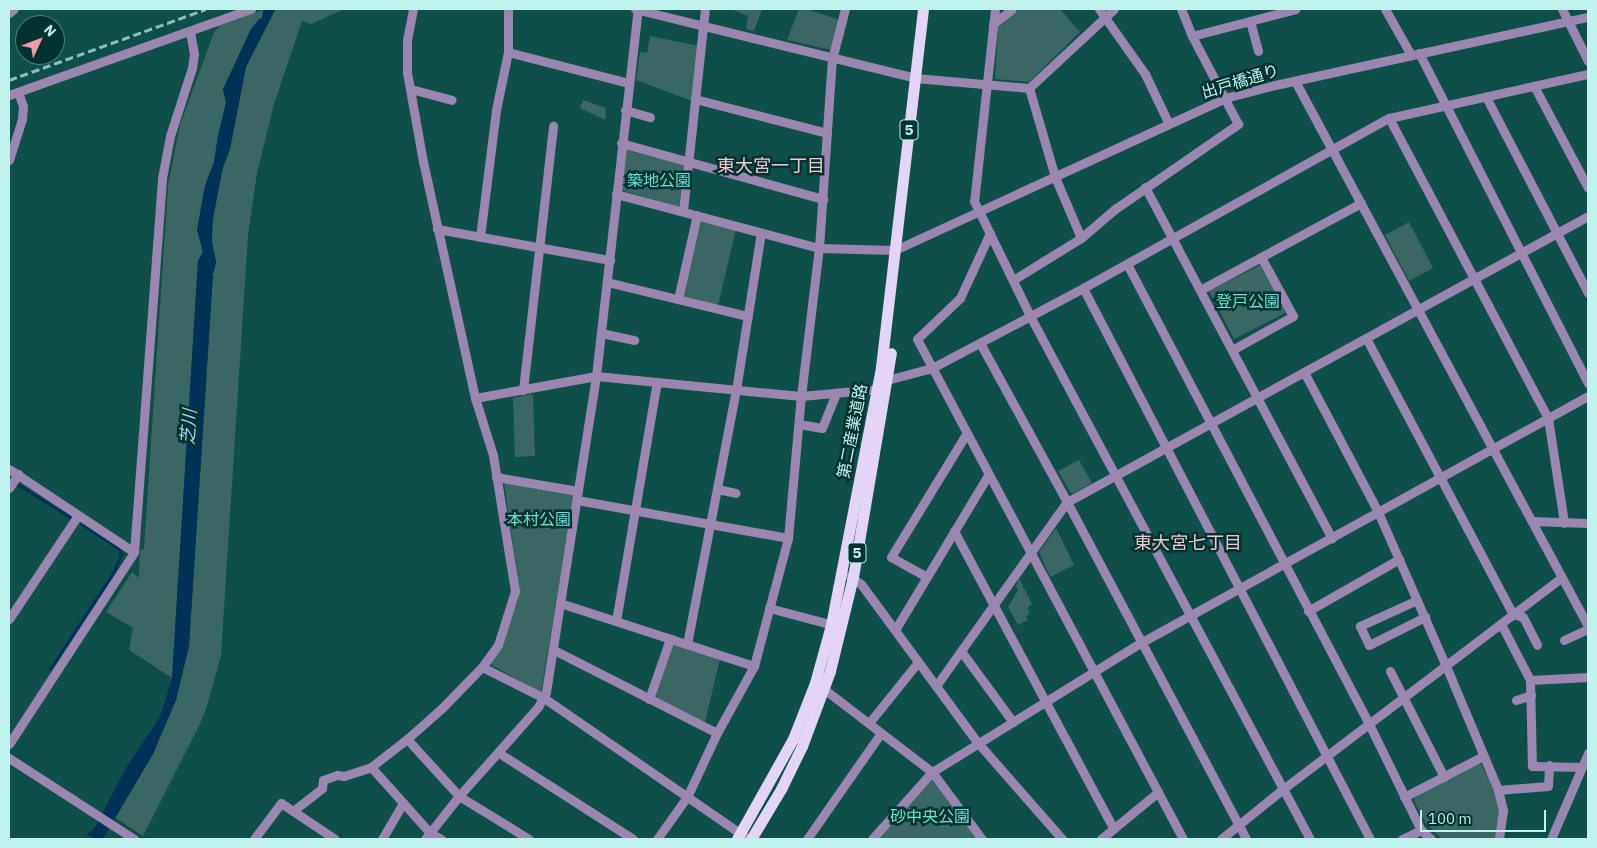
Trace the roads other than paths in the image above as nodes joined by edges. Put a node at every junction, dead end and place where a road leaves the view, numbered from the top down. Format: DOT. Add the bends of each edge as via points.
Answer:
graph roads {
  1 [pos="14,9"];
  2 [pos="251,9"];
  3 [pos="413,9"];
  4 [pos="508,9"];
  5 [pos="637,9"];
  6 [pos="705,9"];
  7 [pos="845,9"];
  8 [pos="923,9"];
  9 [pos="930,9"];
  10 [pos="995,9"];
  11 [pos="1012,9"];
  12 [pos="1099,9"];
  13 [pos="1114,9"];
  14 [pos="1181,9"];
  15 [pos="1296,9"];
  16 [pos="1385,9"];
  17 [pos="1562,9"];
  18 [pos="9,13"];
  19 [pos="1105,17"];
  20 [pos="1588,17"];
  21 [pos="1250,21"];
  22 [pos="1568,22"];
  23 [pos="994,24"];
  24 [pos="703,26"];
  25 [pos="190,31"];
  26 [pos="1192,36"];
  27 [pos="1258,51"];
  28 [pos="508,52"];
  29 [pos="1415,54"];
  30 [pos="832,58"];
  31 [pos="1588,61"];
  32 [pos="1588,74"];
  33 [pos="918,78"];
  34 [pos="1295,81"];
  35 [pos="629,83"];
  36 [pos="987,85"];
  37 [pos="1534,86"];
  38 [pos="1029,88"];
  39 [pos="411,89"];
  40 [pos="13,93"];
  41 [pos="1486,97"];
  42 [pos="1225,98"];
  43 [pos="695,99"];
  44 [pos="452,100"];
  45 [pos="1446,104"];
  46 [pos="625,110"];
  47 [pos="650,117"];
  48 [pos="1389,118"];
  49 [pos="1169,124"];
  50 [pos="553,126"];
  51 [pos="827,133"];
  52 [pos="621,143"];
  53 [pos="1333,151"];
  54 [pos="9,160"];
  55 [pos="689,162"];
  56 [pos="1055,177"];
  57 [pos="1145,187"];
  58 [pos="1588,188"];
  59 [pos="616,194"];
  60 [pos="823,199"];
  61 [pos="1361,203"];
  62 [pos="683,212"];
  63 [pos="980,213"];
  64 [pos="697,215"];
  65 [pos="1588,216"];
  66 [pos="436,230"];
  67 [pos="761,233"];
  68 [pos="990,233"];
  69 [pos="1557,233"];
  70 [pos="480,237"];
  71 [pos="1081,238"];
  72 [pos="1172,238"];
  73 [pos="539,247"];
  74 [pos="819,248"];
  75 [pos="899,249"];
  76 [pos="1522,253"];
  77 [pos="1261,257"];
  78 [pos="610,260"];
  79 [pos="1127,264"];
  80 [pos="1475,278"];
  81 [pos="1013,280"];
  82 [pos="607,282"];
  83 [pos="1083,288"];
  84 [pos="1200,290"];
  85 [pos="1588,293"];
  86 [pos="678,299"];
  87 [pos="1418,310"];
  88 [pos="748,316"];
  89 [pos="1030,316"];
  90 [pos="601,333"];
  91 [pos="1366,338"];
  92 [pos="634,340"];
  93 [pos="980,343"];
  94 [pos="1232,350"];
  95 [pos="932,368"];
  96 [pos="1304,372"];
  97 [pos="596,376"];
  98 [pos="888,380"];
  99 [pos="657,382"];
  100 [pos="1588,383"];
  101 [pos="878,388"];
  102 [pos="523,390"];
  103 [pos="736,390"];
  104 [pos="836,393"];
  105 [pos="801,396"];
  106 [pos="1588,396"];
  107 [pos="475,398"];
  108 [pos="1257,398"];
  109 [pos="1548,418"];
  110 [pos="1211,423"];
  111 [pos="799,424"];
  112 [pos="966,434"];
  113 [pos="1166,448"];
  114 [pos="1493,448"];
  115 [pos="9,469"];
  116 [pos="18,474"];
  117 [pos="988,475"];
  118 [pos="1117,475"];
  119 [pos="496,477"];
  120 [pos="1440,478"];
  121 [pos="9,488"];
  122 [pos="717,489"];
  123 [pos="736,493"];
  124 [pos="578,496"];
  125 [pos="1067,502"];
  126 [pos="635,511"];
  127 [pos="1378,512"];
  128 [pos="78,515"];
  129 [pos="1532,521"];
  130 [pos="1564,523"];
  131 [pos="1588,523"];
  132 [pos="710,525"];
  133 [pos="954,532"];
  134 [pos="788,538"];
  135 [pos="1332,538"];
  136 [pos="134,552"];
  137 [pos="1031,553"];
  138 [pos="1398,559"];
  139 [pos="1284,564"];
  140 [pos="847,576"];
  141 [pos="927,577"];
  142 [pos="1562,577"];
  143 [pos="1240,588"];
  144 [pos="1417,600"];
  145 [pos="560,603"];
  146 [pos="995,604"];
  147 [pos="769,608"];
  148 [pos="1308,611"];
  149 [pos="1513,614"];
  150 [pos="1191,615"];
  151 [pos="1425,617"];
  152 [pos="9,619"];
  153 [pos="616,621"];
  154 [pos="1501,624"];
  155 [pos="836,626"];
  156 [pos="1588,628"];
  157 [pos="895,630"];
  158 [pos="670,639"];
  159 [pos="1564,640"];
  160 [pos="1142,642"];
  161 [pos="687,644"];
  162 [pos="1537,645"];
  163 [pos="554,650"];
  164 [pos="961,651"];
  165 [pos="918,662"];
  166 [pos="754,666"];
  167 [pos="1446,666"];
  168 [pos="482,667"];
  169 [pos="1390,671"];
  170 [pos="1094,672"];
  171 [pos="1588,677"];
  172 [pos="1530,680"];
  173 [pos="820,686"];
  174 [pos="936,686"];
  175 [pos="1530,695"];
  176 [pos="1404,697"];
  177 [pos="544,698"];
  178 [pos="649,699"];
  179 [pos="1516,700"];
  180 [pos="1047,701"];
  181 [pos="1013,722"];
  182 [pos="869,723"];
  183 [pos="1369,724"];
  184 [pos="881,732"];
  185 [pos="717,733"];
  186 [pos="407,739"];
  187 [pos="978,743"];
  188 [pos="9,744"];
  189 [pos="499,753"];
  190 [pos="1588,753"];
  191 [pos="1327,756"];
  192 [pos="1483,756"];
  193 [pos="9,758"];
  194 [pos="1550,765"];
  195 [pos="371,767"];
  196 [pos="1582,767"];
  197 [pos="932,772"];
  198 [pos="1444,777"];
  199 [pos="1283,789"];
  200 [pos="1498,790"];
  201 [pos="1158,792"];
  202 [pos="459,796"];
  203 [pos="687,797"];
  204 [pos="1404,797"];
  205 [pos="403,803"];
  206 [pos="293,811"];
  207 [pos="1239,825"];
  208 [pos="1114,829"];
  209 [pos="1422,830"];
  210 [pos="427,836"];
  211 [pos="744,838"];
  212 [pos="134,839"];
  213 [pos="254,839"];
  214 [pos="335,839"];
  215 [pos="382,839"];
  216 [pos="441,839"];
  217 [pos="529,839"];
  218 [pos="633,839"];
  219 [pos="657,839"];
  220 [pos="807,839"];
  221 [pos="872,839"];
  222 [pos="982,839"];
  223 [pos="1062,839"];
  224 [pos="1101,839"];
  225 [pos="1183,839"];
  226 [pos="1222,839"];
  227 [pos="1246,839"];
  228 [pos="1310,839"];
  229 [pos="1370,839"];
  230 [pos="1402,839"];
  231 [pos="1430,839"];
  232 [pos="1499,839"];
  233 [pos="1551,839"];
  1 -- 18 [label="street"];
  2 -- 25 [label="street"];
  3 -- 39 [label="street" via="407,40 407,72"];
  4 -- 28 [label="street"];
  5 -- 24 [label="street"];
  5 -- 35 [label="street"];
  6 -- 24 [label="street"];
  7 -- 30 [label="street"];
  8 -- 33 [label="main road, 第二産業道路 / 5"];
  9 -- 33 [label="main road, 第二産業道路 / 5"];
  10 -- 23 [label="street"];
  11 -- 23 [label="street"];
  12 -- 19 [label="street"];
  13 -- 19 [label="street"];
  14 -- 26 [label="street"];
  15 -- 21 [label="street"];
  16 -- 29 [label="street"];
  17 -- 22 [label="street"];
  19 -- 38 [label="street"];
  19 -- 49 [label="street" via="1145,74"];
  20 -- 22 [label="street, 出戸橋通り"];
  21 -- 26 [label="street"];
  21 -- 27 [label="street"];
  22 -- 29 [label="street, 出戸橋通り"];
  22 -- 31 [label="street"];
  23 -- 36 [label="street"];
  24 -- 30 [label="street"];
  24 -- 43 [label="street"];
  25 -- 40 [label="street"];
  25 -- 136 [label="street" via="194,54 192,68 170,136 162,178"];
  26 -- 42 [label="street"];
  28 -- 35 [label="street"];
  28 -- 70 [label="street" via="496,110"];
  29 -- 34 [label="street, 出戸橋通り"];
  29 -- 45 [label="street"];
  30 -- 33 [label="street"];
  30 -- 51 [label="street"];
  32 -- 37 [label="street"];
  33 -- 36 [label="street"];
  33 -- 75 [label="main road, 第二産業道路 / 5"];
  34 -- 42 [label="street, 出戸橋通り"];
  34 -- 53 [label="street"];
  35 -- 46 [label="street"];
  36 -- 38 [label="street"];
  36 -- 63 [label="street" via="974,201"];
  37 -- 41 [label="street"];
  37 -- 58 [label="street"];
  38 -- 56 [label="street"];
  39 -- 44 [label="street"];
  39 -- 66 [label="street"];
  40 -- 54 [label="street" via="23,106"];
  41 -- 45 [label="street"];
  41 -- 69 [label="street"];
  42 -- 49 [label="street, 出戸橋通り"];
  42 -- 57 [label="street" via="1238,124"];
  43 -- 51 [label="street"];
  43 -- 55 [label="street"];
  45 -- 48 [label="street"];
  45 -- 76 [label="street"];
  46 -- 47 [label="street"];
  46 -- 52 [label="street"];
  48 -- 53 [label="street"];
  48 -- 80 [label="street"];
  49 -- 56 [label="street, 出戸橋通り"];
  50 -- 73 [label="street"];
  51 -- 60 [label="street"];
  52 -- 55 [label="street"];
  52 -- 59 [label="street"];
  53 -- 61 [label="street"];
  53 -- 72 [label="street"];
  55 -- 60 [label="street"];
  55 -- 62 [label="street"];
  56 -- 63 [label="street, 出戸橋通り"];
  56 -- 71 [label="street"];
  57 -- 71 [label="street"];
  57 -- 72 [label="street"];
  59 -- 62 [label="street"];
  59 -- 78 [label="street"];
  60 -- 74 [label="street"];
  61 -- 77 [label="street"];
  61 -- 87 [label="street"];
  62 -- 64 [label="street"];
  63 -- 68 [label="street"];
  63 -- 75 [label="street, 出戸橋通り"];
  64 -- 67 [label="street"];
  64 -- 86 [label="street"];
  65 -- 69 [label="street"];
  66 -- 70 [label="street"];
  66 -- 107 [label="street"];
  67 -- 74 [label="street"];
  67 -- 88 [label="street"];
  68 -- 81 [label="street"];
  68 -- 95 [label="street" via="960,298 917,339"];
  69 -- 76 [label="street"];
  69 -- 85 [label="street"];
  70 -- 73 [label="street"];
  71 -- 81 [label="street"];
  72 -- 79 [label="street"];
  72 -- 84 [label="street"];
  73 -- 78 [label="street"];
  73 -- 102 [label="street"];
  74 -- 75 [label="street"];
  74 -- 105 [label="street"];
  75 -- 98 [label="main road, 第二産業道路 / 5"];
  75 -- 101 [label="main road, 第二産業道路 / 5"];
  76 -- 80 [label="street"];
  76 -- 100 [label="street"];
  77 -- 84 [label="street"];
  77 -- 94 [label="street" via="1293,316"];
  78 -- 82 [label="street"];
  79 -- 83 [label="street"];
  79 -- 110 [label="street"];
  80 -- 87 [label="street"];
  80 -- 109 [label="street"];
  81 -- 89 [label="street"];
  82 -- 86 [label="street"];
  82 -- 90 [label="street"];
  83 -- 89 [label="street"];
  83 -- 113 [label="street"];
  84 -- 94 [label="street"];
  86 -- 88 [label="street"];
  87 -- 91 [label="street"];
  87 -- 114 [label="street"];
  88 -- 103 [label="street"];
  89 -- 93 [label="street"];
  89 -- 118 [label="street"];
  90 -- 92 [label="street"];
  90 -- 97 [label="street"];
  91 -- 96 [label="street"];
  91 -- 120 [label="street"];
  93 -- 95 [label="street"];
  93 -- 125 [label="street"];
  94 -- 108 [label="street"];
  95 -- 98 [label="street"];
  95 -- 112 [label="street"];
  96 -- 108 [label="street"];
  96 -- 127 [label="street"];
  97 -- 99 [label="street"];
  97 -- 102 [label="street"];
  97 -- 124 [label="street"];
  98 -- 101 [label="street"];
  98 -- 140 [label="main road, 第二産業道路 / 5"];
  99 -- 103 [label="street"];
  99 -- 126 [label="street"];
  101 -- 104 [label="street"];
  101 -- 140 [label="main road, 第二産業道路 / 5"];
  102 -- 107 [label="street"];
  103 -- 105 [label="street"];
  103 -- 122 [label="street"];
  104 -- 105 [label="street"];
  104 -- 111 [label="street" via="822,428"];
  105 -- 111 [label="street"];
  106 -- 109 [label="street"];
  107 -- 119 [label="street" via="493,455"];
  108 -- 110 [label="street"];
  108 -- 135 [label="street"];
  109 -- 114 [label="street"];
  109 -- 130 [label="street"];
  110 -- 113 [label="street"];
  110 -- 139 [label="street"];
  111 -- 134 [label="street"];
  112 -- 117 [label="street"];
  112 -- 141 [label="street" via="891,557"];
  113 -- 118 [label="street"];
  113 -- 143 [label="street"];
  114 -- 120 [label="street"];
  114 -- 129 [label="street"];
  115 -- 116 [label="street"];
  116 -- 121 [label="street"];
  116 -- 128 [label="street"];
  117 -- 133 [label="street"];
  117 -- 137 [label="street"];
  118 -- 125 [label="street"];
  118 -- 150 [label="street"];
  119 -- 124 [label="street"];
  119 -- 168 [label="street" via="514,591 498,646"];
  120 -- 127 [label="street"];
  120 -- 149 [label="street"];
  122 -- 123 [label="street"];
  122 -- 132 [label="street"];
  124 -- 126 [label="street"];
  124 -- 145 [label="street"];
  125 -- 137 [label="street"];
  125 -- 160 [label="street"];
  126 -- 132 [label="street"];
  126 -- 153 [label="street"];
  127 -- 135 [label="street"];
  127 -- 138 [label="street"];
  128 -- 136 [label="street"];
  128 -- 152 [label="street"];
  129 -- 130 [label="street"];
  129 -- 142 [label="street"];
  130 -- 131 [label="street"];
  132 -- 134 [label="street"];
  132 -- 161 [label="street"];
  133 -- 141 [label="street"];
  133 -- 146 [label="street"];
  134 -- 147 [label="street"];
  135 -- 139 [label="street"];
  136 -- 188 [label="street"];
  137 -- 146 [label="street"];
  137 -- 170 [label="street"];
  138 -- 144 [label="street"];
  138 -- 148 [label="street"];
  139 -- 143 [label="street"];
  139 -- 148 [label="street"];
  140 -- 155 [label="main road, 第二産業道路 / 5"];
  140 -- 157 [label="street" via="861,584"];
  141 -- 157 [label="street"];
  142 -- 149 [label="street"];
  142 -- 156 [label="street"];
  143 -- 150 [label="street"];
  143 -- 191 [label="street"];
  144 -- 151 [label="street"];
  144 -- 151 [label="street" via="1360,626 1369,645"];
  145 -- 153 [label="street"];
  145 -- 163 [label="street"];
  146 -- 164 [label="street"];
  146 -- 180 [label="street"];
  147 -- 155 [label="street"];
  147 -- 166 [label="street"];
  148 -- 183 [label="street"];
  149 -- 154 [label="street"];
  149 -- 162 [label="street" via="1523,617"];
  150 -- 160 [label="street"];
  150 -- 199 [label="street"];
  151 -- 167 [label="street"];
  153 -- 158 [label="street"];
  154 -- 167 [label="street"];
  154 -- 172 [label="street"];
  155 -- 173 [label="main road, 第二産業道路 / 5"];
  156 -- 159 [label="street"];
  157 -- 165 [label="street"];
  158 -- 161 [label="street"];
  158 -- 178 [label="street"];
  160 -- 170 [label="street"];
  160 -- 207 [label="street"];
  161 -- 166 [label="street"];
  163 -- 177 [label="street"];
  163 -- 178 [label="street"];
  164 -- 174 [label="street"];
  164 -- 181 [label="street"];
  165 -- 174 [label="street"];
  165 -- 182 [label="street"];
  166 -- 185 [label="street"];
  167 -- 176 [label="street"];
  167 -- 192 [label="street"];
  168 -- 177 [label="street"];
  168 -- 186 [label="street"];
  169 -- 176 [label="street"];
  170 -- 180 [label="street"];
  170 -- 201 [label="street"];
  171 -- 172 [label="street"];
  172 -- 175 [label="street"];
  173 -- 182 [label="street"];
  173 -- 211 [label="main road, 第二産業道路 / 5" via="811,725 790,772"];
  174 -- 187 [label="street"];
  175 -- 179 [label="street"];
  175 -- 194 [label="street" via="1532,766"];
  176 -- 183 [label="street"];
  176 -- 198 [label="street"];
  177 -- 189 [label="street"];
  177 -- 203 [label="street"];
  178 -- 185 [label="street"];
  180 -- 181 [label="street"];
  180 -- 208 [label="street"];
  181 -- 187 [label="street"];
  182 -- 184 [label="street"];
  183 -- 191 [label="street"];
  183 -- 204 [label="street"];
  184 -- 197 [label="street"];
  184 -- 220 [label="street"];
  185 -- 203 [label="street"];
  186 -- 195 [label="street"];
  186 -- 202 [label="street"];
  187 -- 197 [label="street"];
  187 -- 223 [label="street"];
  189 -- 202 [label="street"];
  189 -- 218 [label="street"];
  190 -- 196 [label="street"];
  191 -- 199 [label="street"];
  191 -- 229 [label="street"];
  192 -- 198 [label="street"];
  192 -- 200 [label="street"];
  193 -- 212 [label="street"];
  194 -- 196 [label="street"];
  194 -- 200 [label="street" via="1548,786"];
  195 -- 205 [label="street"];
  195 -- 206 [label="street" via="323,780 322,788"];
  196 -- 233 [label="street"];
  197 -- 221 [label="street"];
  197 -- 222 [label="street"];
  198 -- 204 [label="street"];
  199 -- 207 [label="street"];
  199 -- 228 [label="street"];
  200 -- 232 [label="street" via="1503,810"];
  201 -- 208 [label="street"];
  201 -- 225 [label="street"];
  202 -- 210 [label="street"];
  202 -- 217 [label="street"];
  203 -- 211 [label="street"];
  203 -- 219 [label="street"];
  204 -- 209 [label="street"];
  205 -- 210 [label="street"];
  205 -- 215 [label="street"];
  206 -- 213 [label="street" via="281,803"];
  206 -- 214 [label="street"];
  207 -- 226 [label="street"];
  207 -- 227 [label="street"];
  208 -- 224 [label="street"];
  209 -- 230 [label="street"];
  209 -- 231 [label="street"];
  210 -- 216 [label="street"];
}
